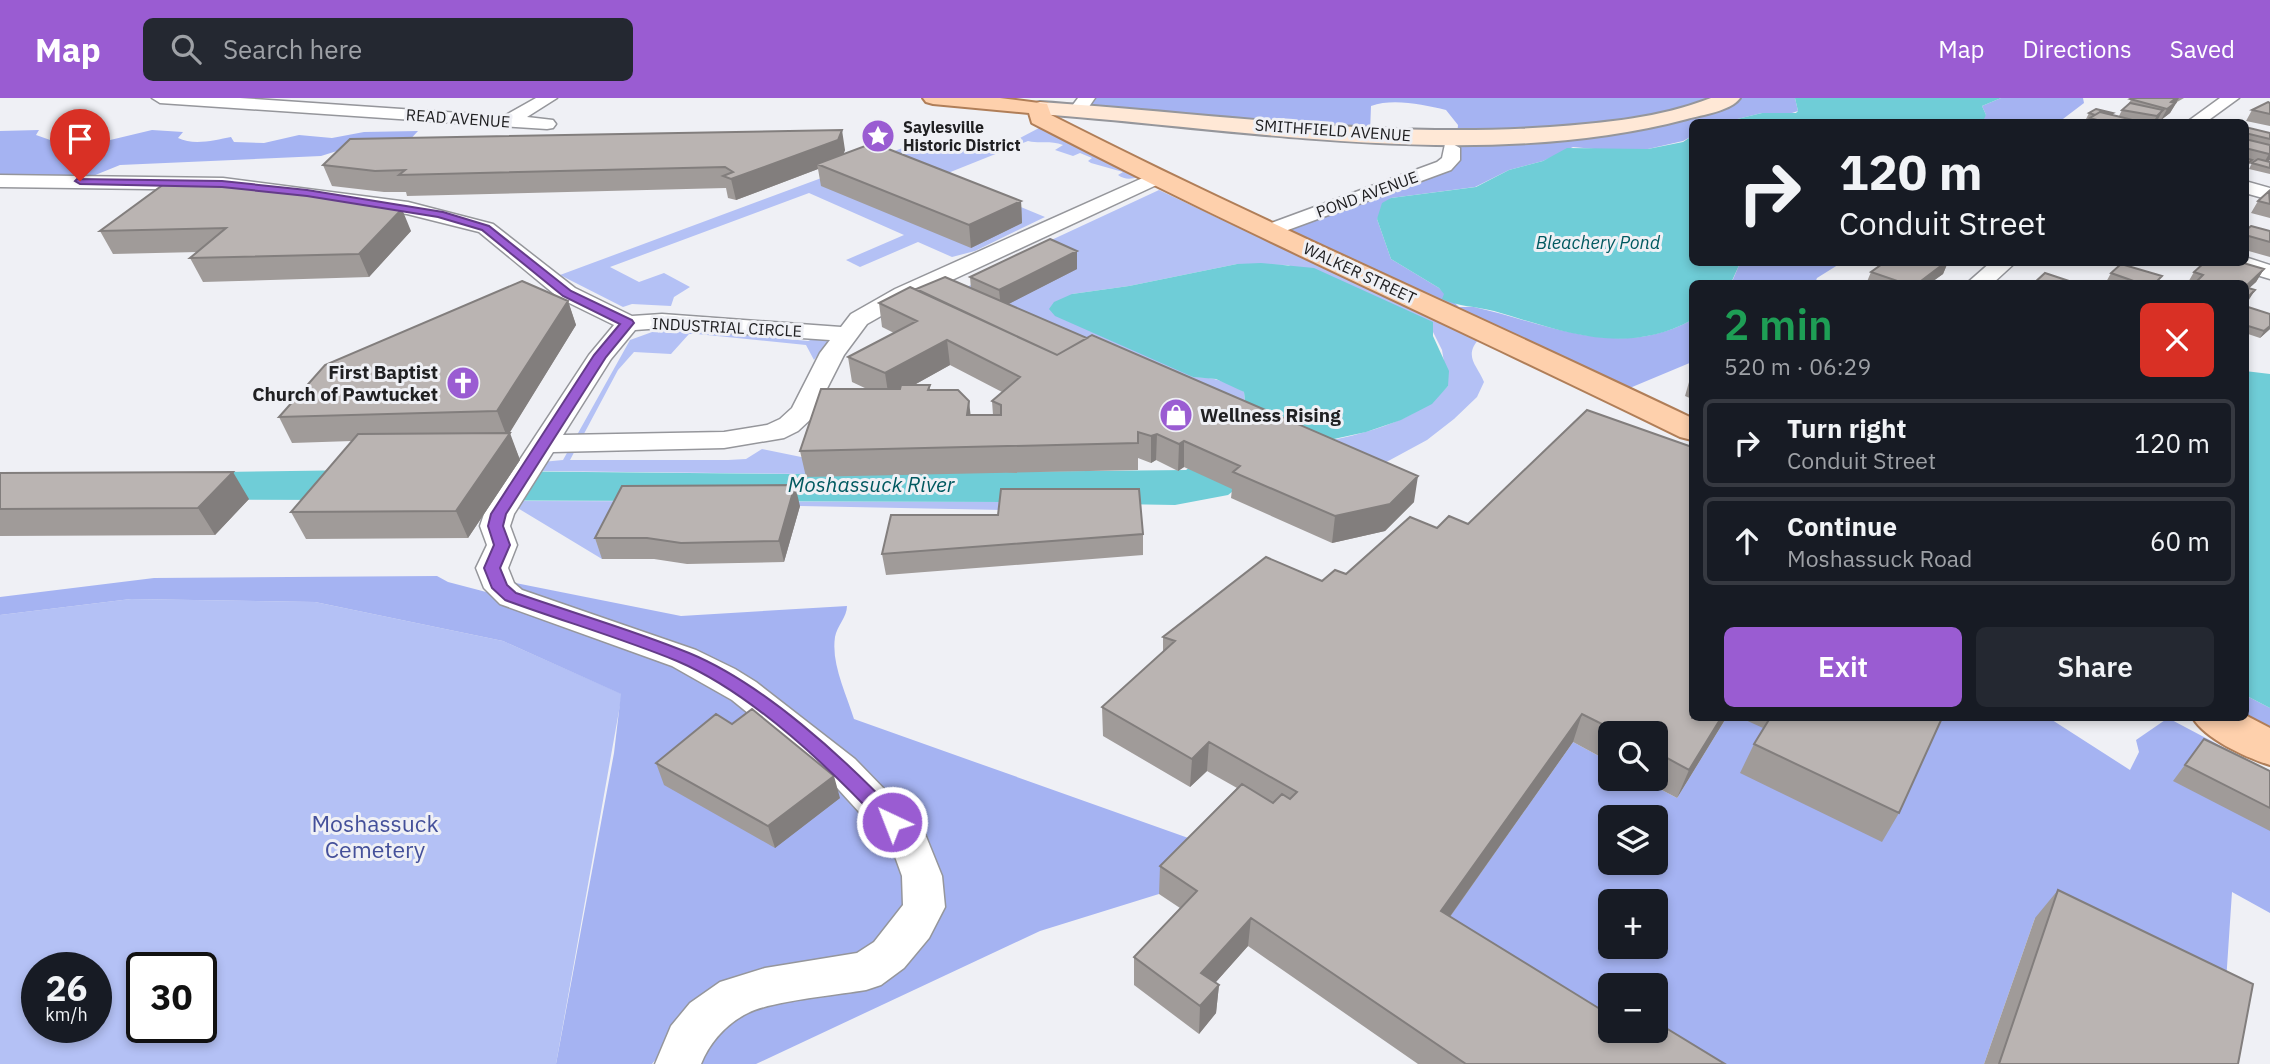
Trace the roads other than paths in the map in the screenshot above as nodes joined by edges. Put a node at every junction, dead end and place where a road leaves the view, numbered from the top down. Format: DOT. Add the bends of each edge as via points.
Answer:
graph roads {
  1 [pos="160,98"];
  2 [pos="333,98"];
  3 [pos="548,98"];
  4 [pos="933,98"];
  5 [pos="1730,98"];
  6 [pos="2231,98"];
  7 [pos="1083,104"];
  8 [pos="316,106"];
  9 [pos="1040,107"];
  10 [pos="2206,119"];
  11 [pos="507,121"];
  12 [pos="547,124"];
  13 [pos="1451,148"];
  14 [pos="1156,178"];
  15 [pos="0,181"];
  16 [pos="2249,188"];
  17 [pos="2270,194"];
  18 [pos="1270,230"];
  19 [pos="2249,265"];
  20 [pos="2000,266"];
  21 [pos="2270,272"];
  22 [pos="1982,280"];
  23 [pos="628,323"];
  24 [pos="844,334"];
  25 [pos="1689,429"];
  26 [pos="544,444"];
  27 [pos="2220,721"];
  28 [pos="2270,748"];
  29 [pos="678,1064"];
  1 -- 8 [label="street, READ AVENUE"];
  2 -- 8 [label="street"];
  3 -- 11 [label="street"];
  4 -- 9 [label="main road, SMITHFIELD AVENUE"];
  5 -- 7 [label="main road, SMITHFIELD AVENUE" via="1698,110 1616,127 1489,137 1409,136"];
  6 -- 10 [label="street"];
  7 -- 9 [label="main road, SMITHFIELD AVENUE"];
  8 -- 11 [label="street, READ AVENUE"];
  9 -- 14 [label="main road, WALKER STREET" via="1040,118"];
  11 -- 12 [label="street, READ AVENUE"];
  13 -- 18 [label="street, POND AVENUE" via="1451,160 1444,166"];
  14 -- 18 [label="main road, WALKER STREET"];
  14 -- 24 [label="street" via="875,308"];
  15 -- 23 [label="street, INDUSTRIAL CIRCLE" via="222,184 440,214 486,228 567,293"];
  16 -- 17 [label="street"];
  18 -- 25 [label="main road, WALKER STREET"];
  19 -- 21 [label="street"];
  20 -- 22 [label="street"];
  23 -- 24 [label="street, INDUSTRIAL CIRCLE" via="699,323"];
  23 -- 26 [label="street" via="601,355"];
  24 -- 26 [label="street" via="803,411 774,432 724,440"];
  26 -- 29 [label="street" via="495,526 502,545 492,568 500,588 510,597 684,658 744,691 842,769 909,840 922,876 924,906 889,955 866,971 736,996 706,1017 687,1041"];
  27 -- 28 [label="main road"];
}
